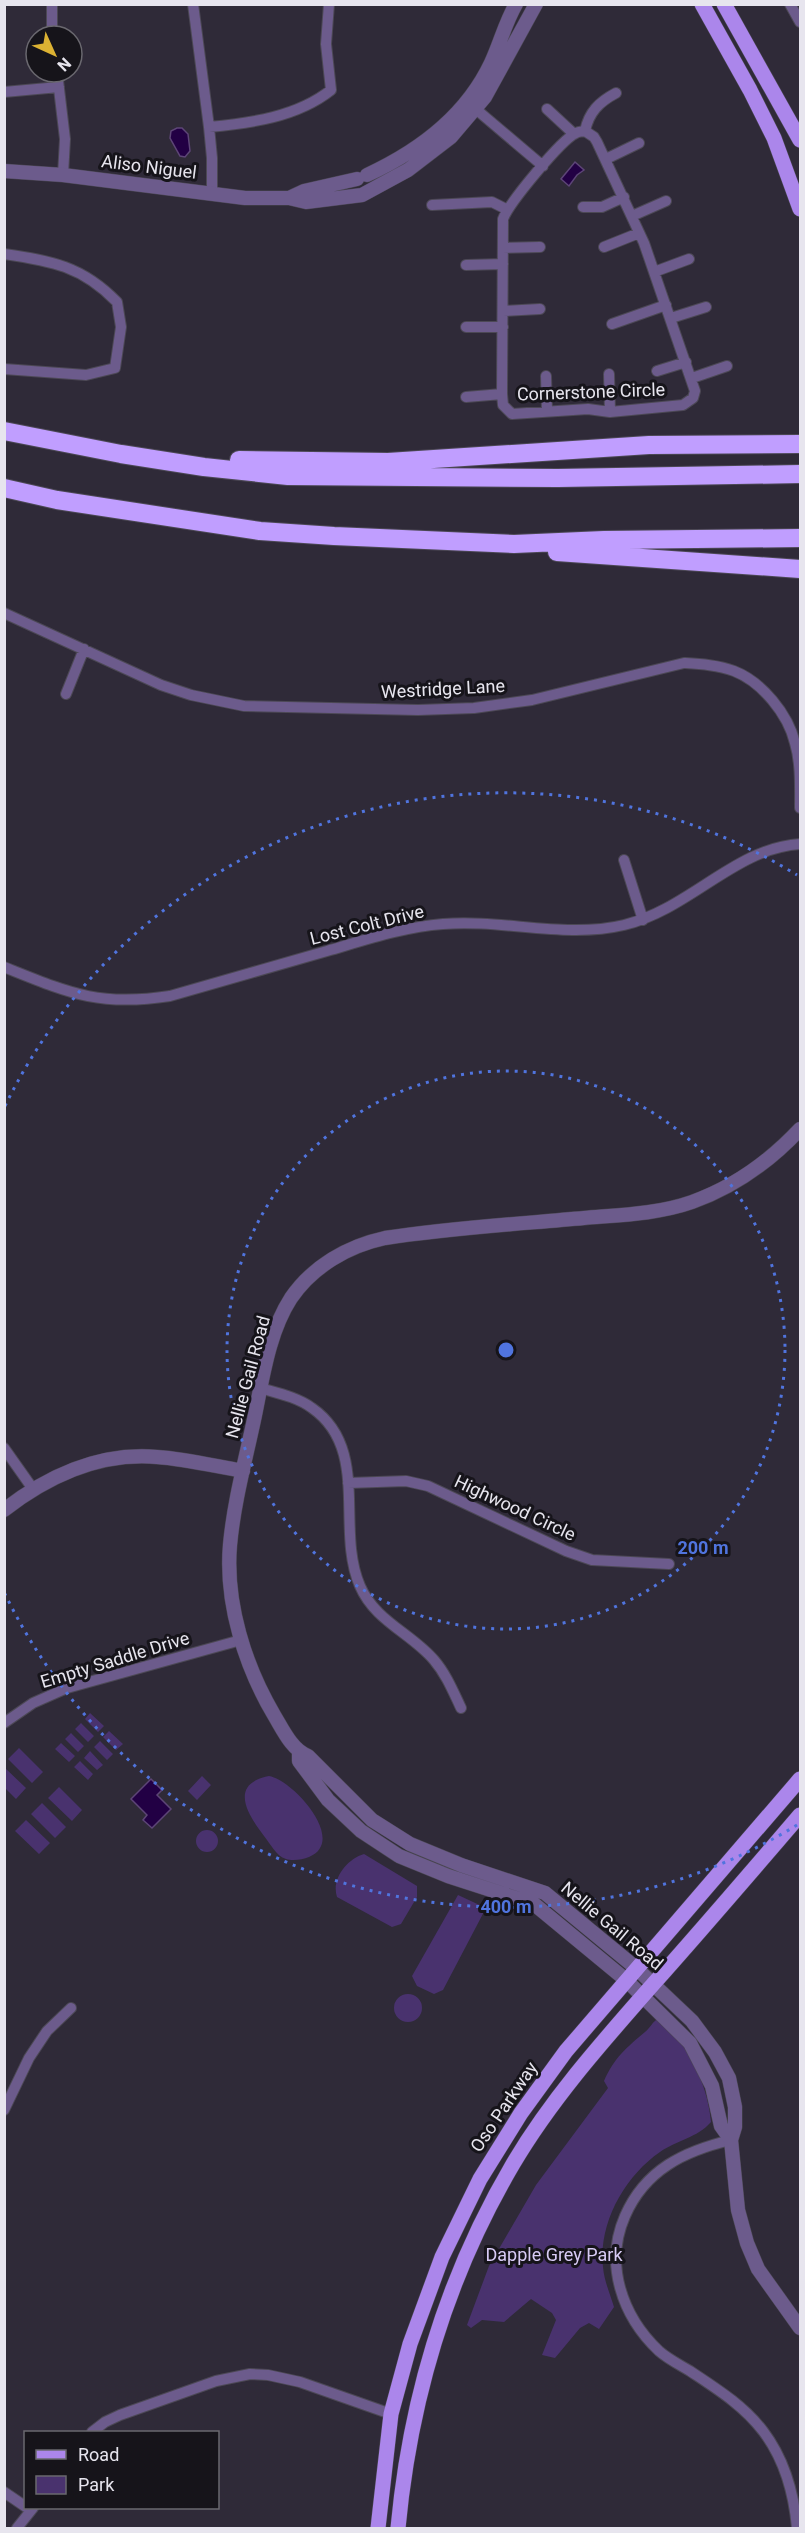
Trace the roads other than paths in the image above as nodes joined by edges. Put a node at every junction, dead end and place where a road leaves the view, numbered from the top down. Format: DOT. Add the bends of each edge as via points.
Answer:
graph roads {
  1 [pos="52,4"];
  2 [pos="193,4"];
  3 [pos="329,4"];
  4 [pos="516,4"];
  5 [pos="536,4"];
  6 [pos="702,4"];
  7 [pos="724,4"];
  8 [pos="790,4"];
  9 [pos="801,22"];
  10 [pos="52,24"];
  11 [pos="59,84"];
  12 [pos="59,87"];
  13 [pos="4,92"];
  14 [pos="616,93"];
  15 [pos="471,105"];
  16 [pos="547,109"];
  17 [pos="209,127"];
  18 [pos="585,131"];
  19 [pos="574,134"];
  20 [pos="801,140"];
  21 [pos="639,143"];
  22 [pos="425,151"];
  23 [pos="606,159"];
  24 [pos="543,166"];
  25 [pos="4,171"];
  26 [pos="63,175"];
  27 [pos="212,192"];
  28 [pos="624,197"];
  29 [pos="289,198"];
  30 [pos="666,201"];
  31 [pos="432,205"];
  32 [pos="583,207"];
  33 [pos="801,208"];
  34 [pos="506,209"];
  35 [pos="632,216"];
  36 [pos="639,233"];
  37 [pos="540,247"];
  38 [pos="604,247"];
  39 [pos="502,248"];
  40 [pos="4,254"];
  41 [pos="690,259"];
  42 [pos="503,264"];
  43 [pos="466,265"];
  44 [pos="654,272"];
  45 [pos="666,305"];
  46 [pos="706,307"];
  47 [pos="540,309"];
  48 [pos="503,310"];
  49 [pos="671,318"];
  50 [pos="612,324"];
  51 [pos="466,327"];
  52 [pos="503,327"];
  53 [pos="686,362"];
  54 [pos="727,366"];
  55 [pos="4,369"];
  56 [pos="657,371"];
  57 [pos="609,374"];
  58 [pos="546,376"];
  59 [pos="692,378"];
  60 [pos="502,394"];
  61 [pos="466,397"];
  62 [pos="547,411"];
  63 [pos="610,412"];
  64 [pos="4,431"];
  65 [pos="801,444"];
  66 [pos="121,454"];
  67 [pos="801,474"];
  68 [pos="4,488"];
  69 [pos="801,538"];
  70 [pos="514,544"];
  71 [pos="801,569"];
  72 [pos="4,613"];
  73 [pos="84,650"];
  74 [pos="66,694"];
  75 [pos="801,808"];
  76 [pos="801,844"];
  77 [pos="624,860"];
  78 [pos="643,920"];
  79 [pos="4,967"];
  80 [pos="801,1130"];
  81 [pos="260,1388"];
  82 [pos="4,1448"];
  83 [pos="243,1471"];
  84 [pos="348,1483"];
  85 [pos="33,1489"];
  86 [pos="4,1510"];
  87 [pos="669,1564"];
  88 [pos="241,1640"];
  89 [pos="461,1708"];
  90 [pos="4,1723"];
  91 [pos="801,1779"];
  92 [pos="801,1815"];
  93 [pos="631,1974"];
  94 [pos="648,1990"];
  95 [pos="71,2008"];
  96 [pos="4,2110"];
  97 [pos="730,2140"];
  98 [pos="801,2328"];
  99 [pos="392,2414"];
  100 [pos="94,2431"];
  101 [pos="4,2492"];
  102 [pos="24,2505"];
  103 [pos="28,2509"];
  104 [pos="17,2529"];
  105 [pos="378,2529"];
  106 [pos="398,2529"];
  107 [pos="797,2529"];
  1 -- 10 [label="street"];
  2 -- 17 [label="street"];
  3 -- 17 [label="street" via="326,44 331,90 320,99 269,119"];
  4 -- 15 [label="street, Aliso Niguel"];
  5 -- 15 [label="street, Aliso Niguel" via="496,78"];
  6 -- 33 [label="main road" via="774,138"];
  7 -- 20 [label="main road"];
  8 -- 9 [label="street"];
  11 -- 12 [label="street"];
  12 -- 13 [label="street"];
  12 -- 26 [label="street" via="65,139"];
  14 -- 18 [label="street" via="595,108"];
  15 -- 22 [label="street, Aliso Niguel"];
  15 -- 24 [label="street"];
  16 -- 19 [label="street"];
  17 -- 27 [label="street"];
  18 -- 19 [label="street"];
  18 -- 23 [label="street, Cornerstone Circle" via="594,136"];
  19 -- 24 [label="street"];
  21 -- 23 [label="street"];
  22 -- 29 [label="street, Aliso Niguel" via="362,177"];
  22 -- 29 [label="street, Aliso Niguel" via="390,181 362,195 306,202"];
  23 -- 28 [label="street, Cornerstone Circle"];
  24 -- 34 [label="street"];
  25 -- 26 [label="street, Aliso Niguel"];
  26 -- 27 [label="street, Aliso Niguel"];
  27 -- 29 [label="street, Aliso Niguel" via="246,198"];
  28 -- 32 [label="street" via="602,207"];
  28 -- 35 [label="street, Cornerstone Circle"];
  30 -- 35 [label="street"];
  31 -- 34 [label="street" via="492,202"];
  34 -- 39 [label="street, Cornerstone Circle"];
  35 -- 36 [label="street, Cornerstone Circle"];
  36 -- 38 [label="street"];
  36 -- 44 [label="street, Cornerstone Circle"];
  37 -- 39 [label="street"];
  39 -- 42 [label="street, Cornerstone Circle"];
  40 -- 55 [label="street" via="71,267 88,277 117,302 121,327 116,368 86,375"];
  41 -- 44 [label="street"];
  42 -- 43 [label="street"];
  42 -- 48 [label="street, Cornerstone Circle"];
  44 -- 45 [label="street, Cornerstone Circle"];
  45 -- 49 [label="street, Cornerstone Circle"];
  45 -- 50 [label="street"];
  46 -- 49 [label="street"];
  47 -- 48 [label="street"];
  48 -- 52 [label="street, Cornerstone Circle"];
  49 -- 53 [label="street, Cornerstone Circle"];
  51 -- 52 [label="street"];
  52 -- 60 [label="street, Cornerstone Circle"];
  53 -- 56 [label="street"];
  53 -- 59 [label="street, Cornerstone Circle"];
  54 -- 59 [label="street"];
  57 -- 63 [label="street"];
  58 -- 62 [label="street"];
  59 -- 63 [label="street, Cornerstone Circle" via="693,398 683,405"];
  60 -- 61 [label="street"];
  60 -- 62 [label="street, Cornerstone Circle" via="503,405 512,414"];
  62 -- 63 [label="street, Cornerstone Circle"];
  64 -- 66 [label="highway"];
  65 -- 66 [label="highway" via="649,446 388,462"];
  66 -- 67 [label="highway" via="288,476"];
  68 -- 70 [label="highway" via="57,500 260,531"];
  69 -- 70 [label="highway"];
  70 -- 71 [label="highway" via="548,551"];
  72 -- 73 [label="street, Westridge Lane"];
  73 -- 74 [label="street"];
  73 -- 75 [label="street, Westridge Lane" via="181,692 221,703 267,708 474,708 532,700 684,663 708,664 735,671 755,684 784,717 795,743"];
  76 -- 78 [label="street, Lost Colt Drive" via="763,851 679,903"];
  77 -- 78 [label="street"];
  78 -- 79 [label="street, Lost Colt Drive" via="584,930 476,922 412,928 170,996 141,1000 90,998 64,992"];
  80 -- 81 [label="street, Nellie Gail Road" via="755,1169 691,1202 641,1213 406,1234 354,1247 316,1271 292,1298 274,1333"];
  81 -- 83 [label="street, Nellie Gail Road"];
  81 -- 84 [label="street" via="297,1400 324,1419 344,1449"];
  82 -- 85 [label="street"];
  83 -- 85 [label="street" via="136,1457 76,1468"];
  83 -- 88 [label="street, Nellie Gail Road" via="230,1547 231,1586"];
  84 -- 87 [label="street, Highwood Circle" via="406,1481 428,1486 592,1560"];
  84 -- 89 [label="street" via="350,1544 360,1586 383,1618 434,1660"];
  85 -- 86 [label="street"];
  88 -- 90 [label="street, Empty Saddle Drive" via="66,1688 33,1703"];
  88 -- 93 [label="street, Nellie Gail Road" via="257,1684 299,1752 299,1761 328,1800 361,1831 399,1856 534,1904"];
  91 -- 93 [label="main road, Oso Parkway"];
  92 -- 94 [label="main road"];
  93 -- 94 [label="street, Nellie Gail Road"];
  93 -- 99 [label="main road, Oso Parkway" via="543,2080 480,2179 423,2304"];
  94 -- 97 [label="street, Nellie Gail Road" via="690,2043 712,2086 722,2126"];
  94 -- 106 [label="main road" via="542,2120 508,2173 471,2245 452,2288 415,2409"];
  95 -- 96 [label="street" via="47,2031 29,2058"];
  97 -- 98 [label="street, Nellie Gail Road" via="738,2210 747,2243 758,2269"];
  97 -- 107 [label="street" via="673,2160 644,2184 623,2221 615,2261 617,2282 634,2320 660,2352 725,2394 763,2431 788,2478"];
  99 -- 100 [label="street" via="300,2382 250,2374 216,2381 120,2415"];
  99 -- 105 [label="main road, Oso Parkway"];
  101 -- 102 [label="street"];
  103 -- 104 [label="street"];
}
